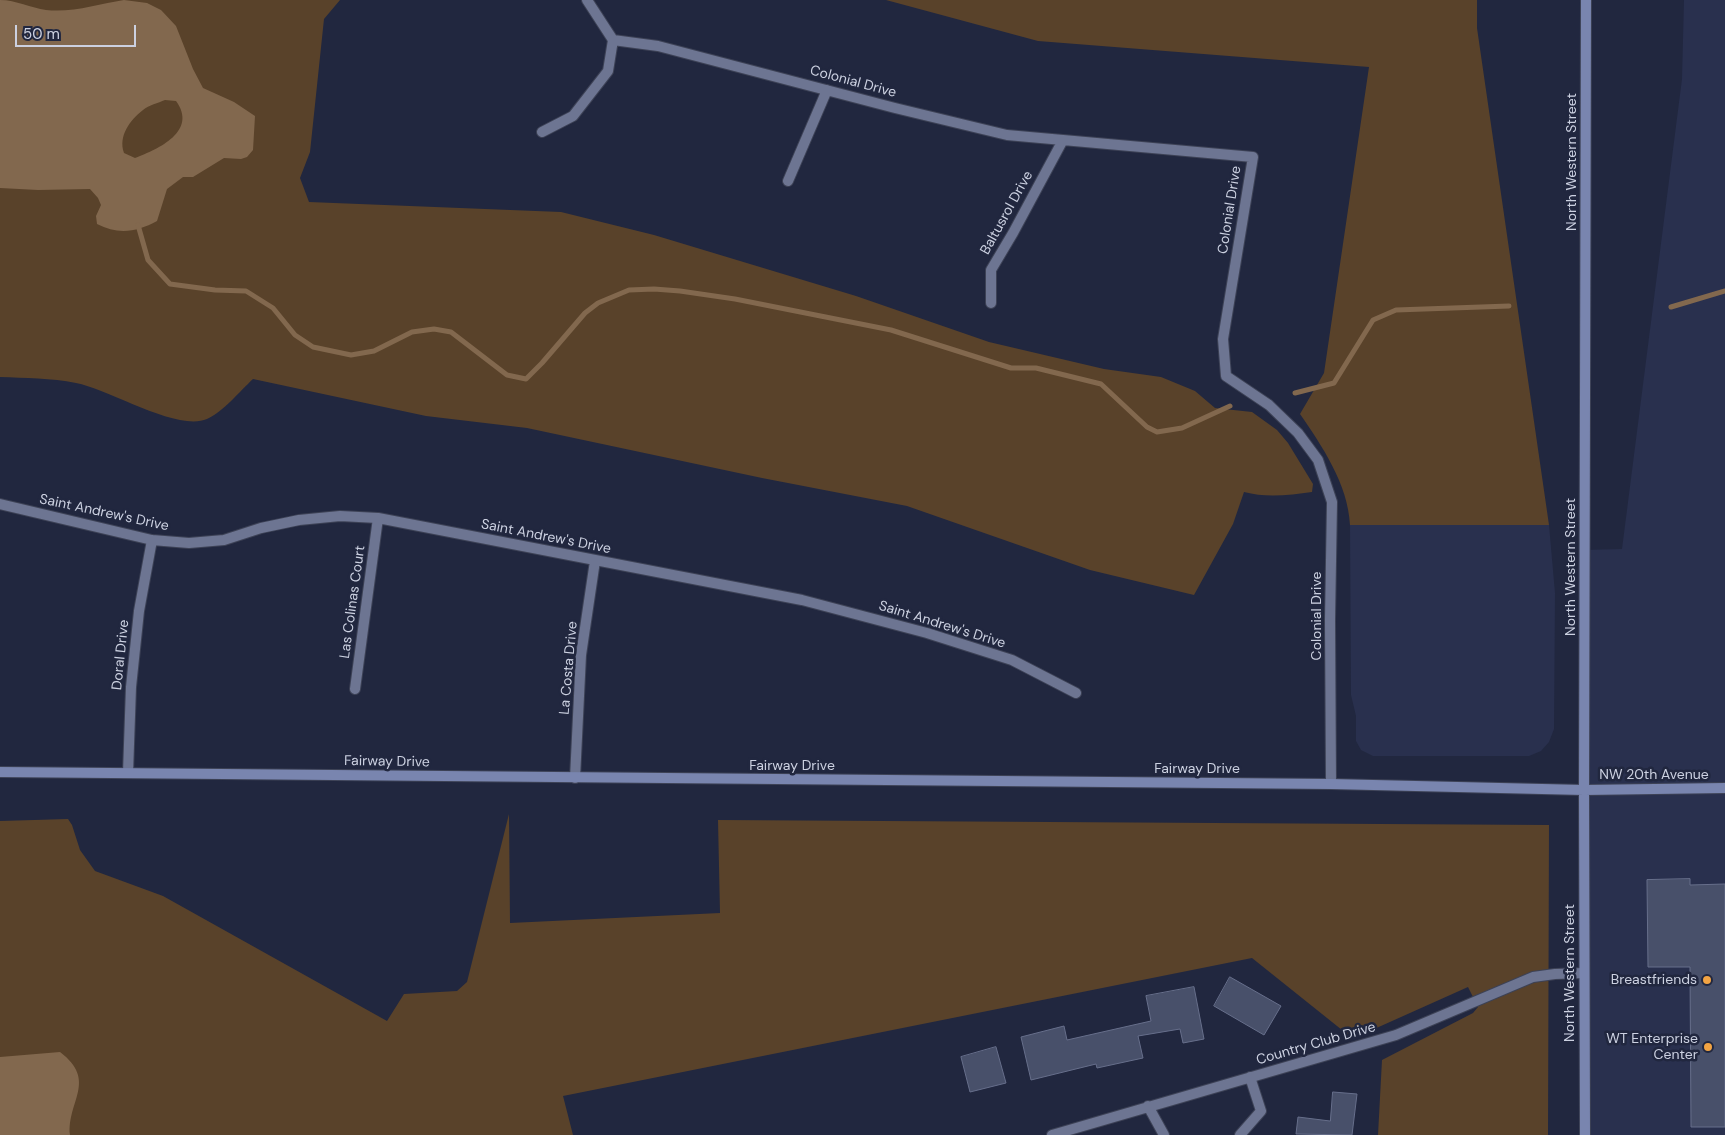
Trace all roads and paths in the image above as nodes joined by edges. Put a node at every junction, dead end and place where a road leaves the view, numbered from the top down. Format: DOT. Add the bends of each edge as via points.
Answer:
graph roads {
  1 [pos="587,0"];
  2 [pos="1586,0"];
  3 [pos="614,40"];
  4 [pos="827,90"];
  5 [pos="542,132"];
  6 [pos="1063,140"];
  7 [pos="788,181"];
  8 [pos="991,303"];
  9 [pos="0,504"];
  10 [pos="378,518"];
  11 [pos="152,540"];
  12 [pos="595,561"];
  13 [pos="355,689"];
  14 [pos="1076,692"];
  15 [pos="0,772"];
  16 [pos="128,773"];
  17 [pos="575,778"];
  18 [pos="1331,784"];
  19 [pos="1725,788"];
  20 [pos="1584,790"];
  21 [pos="1584,973"];
  22 [pos="1250,1077"];
  23 [pos="1148,1106"];
  24 [pos="1052,1135"];
  25 [pos="1164,1135"];
  26 [pos="1240,1135"];
  27 [pos="1585,1135"];
  1 -- 3 [label="street"];
  2 -- 20 [label="main road, North Western Street"];
  3 -- 4 [label="street, Colonial Drive" via="658,46"];
  3 -- 5 [label="street" via="608,71 573,116"];
  4 -- 6 [label="street, Colonial Drive" via="1007,135"];
  4 -- 7 [label="street"];
  6 -- 8 [label="street, Baltusrol Drive" via="990,270"];
  6 -- 18 [label="street, Colonial Drive" via="1253,158 1223,339 1226,376 1269,405 1298,432 1318,460 1332,502"];
  9 -- 11 [label="street, Saint Andrew's Drive"];
  10 -- 11 [label="street, Saint Andrew's Drive" via="340,516 299,520 224,540 189,543"];
  10 -- 12 [label="street, Saint Andrew's Drive"];
  10 -- 13 [label="street, Las Colinas Court"];
  11 -- 16 [label="street, Doral Drive" via="131,687"];
  12 -- 14 [label="street, Saint Andrew's Drive" via="802,600 927,633 1012,660"];
  12 -- 17 [label="street, La Costa Drive" via="581,655"];
  15 -- 16 [label="main road, Fairway Drive"];
  16 -- 17 [label="main road, Fairway Drive"];
  17 -- 18 [label="main road, Fairway Drive"];
  18 -- 20 [label="main road, Fairway Drive"];
  19 -- 20 [label="main road, NW 20th Avenue"];
  20 -- 21 [label="main road, North Western Street"];
  21 -- 22 [label="street, Country Club Drive" via="1533,977 1396,1035"];
  21 -- 27 [label="main road, North Western Street"];
  22 -- 23 [label="street, Country Club Drive"];
  22 -- 26 [label="street" via="1261,1111"];
  23 -- 24 [label="street, Country Club Drive"];
  23 -- 25 [label="street"];
}
